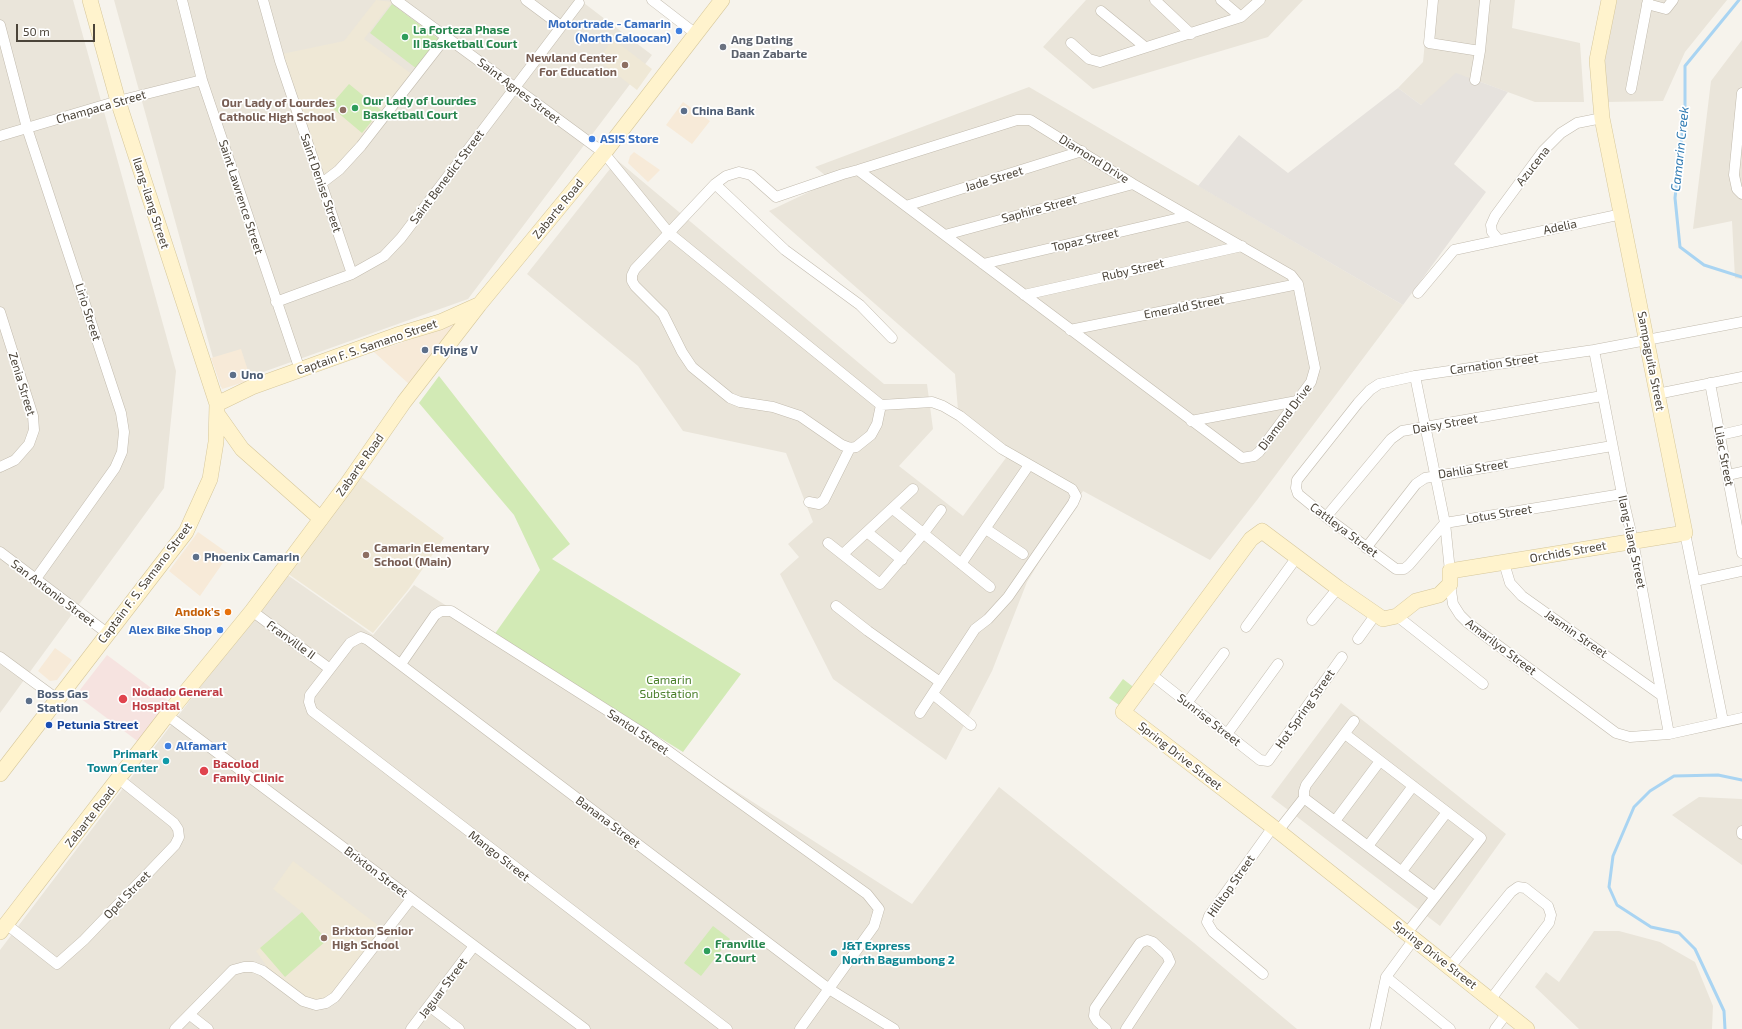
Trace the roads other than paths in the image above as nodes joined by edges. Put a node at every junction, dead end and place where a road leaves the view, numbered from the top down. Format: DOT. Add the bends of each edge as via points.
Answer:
graph roads {
  1 [pos="90,0"];
  2 [pos="182,0"];
  3 [pos="263,0"];
  4 [pos="396,0"];
  5 [pos="526,0"];
  6 [pos="652,0"];
  7 [pos="722,0"];
  8 [pos="1155,0"];
  9 [pos="1221,0"];
  10 [pos="1260,0"];
  11 [pos="1433,0"];
  12 [pos="1485,0"];
  13 [pos="1609,0"];
  14 [pos="1673,0"];
  15 [pos="1647,2"];
  16 [pos="578,3"];
  17 [pos="1101,10"];
  18 [pos="1241,17"];
  19 [pos="0,25"];
  20 [pos="561,26"];
  21 [pos="696,34"];
  22 [pos="1191,34"];
  23 [pos="446,37"];
  24 [pos="1071,43"];
  25 [pos="1145,47"];
  26 [pos="1480,51"];
  27 [pos="202,80"];
  28 [pos="1475,80"];
  29 [pos="514,88"];
  30 [pos="1631,89"];
  31 [pos="1742,93"];
  32 [pos="118,101"];
  33 [pos="1602,118"];
  34 [pos="27,128"];
  35 [pos="0,136"];
  36 [pos="1082,151"];
  37 [pos="604,153"];
  38 [pos="858,170"];
  39 [pos="322,183"];
  40 [pos="715,184"];
  41 [pos="1133,184"];
  42 [pos="1742,194"];
  43 [pos="906,206"];
  44 [pos="1622,214"];
  45 [pos="1188,216"];
  46 [pos="669,233"];
  47 [pos="945,235"];
  48 [pos="1498,239"];
  49 [pos="1242,246"];
  50 [pos="983,264"];
  51 [pos="352,274"];
  52 [pos="1298,284"];
  53 [pos="1418,293"];
  54 [pos="1024,295"];
  55 [pos="276,302"];
  56 [pos="479,305"];
  57 [pos="0,312"];
  58 [pos="1742,322"];
  59 [pos="1070,330"];
  60 [pos="892,338"];
  61 [pos="1646,340"];
  62 [pos="1594,350"];
  63 [pos="300,370"];
  64 [pos="1415,376"];
  65 [pos="1742,377"];
  66 [pos="1710,383"];
  67 [pos="1657,394"];
  68 [pos="1602,396"];
  69 [pos="1298,401"];
  70 [pos="881,405"];
  71 [pos="217,409"];
  72 [pos="1191,421"];
  73 [pos="1426,427"];
  74 [pos="1742,430"];
  75 [pos="1720,435"];
  76 [pos="216,442"];
  77 [pos="1612,446"];
  78 [pos="850,448"];
  79 [pos="242,449"];
  80 [pos="1029,465"];
  81 [pos="0,467"];
  82 [pos="1742,472"];
  83 [pos="1436,474"];
  84 [pos="1728,475"];
  85 [pos="1296,488"];
  86 [pos="913,489"];
  87 [pos="1622,494"];
  88 [pos="810,502"];
  89 [pos="892,509"];
  90 [pos="941,510"];
  91 [pos="1739,515"];
  92 [pos="1326,517"];
  93 [pos="321,519"];
  94 [pos="1445,523"];
  95 [pos="986,528"];
  96 [pos="867,532"];
  97 [pos="1685,533"];
  98 [pos="923,534"];
  99 [pos="1633,541"];
  100 [pos="828,543"];
  101 [pos="1366,548"];
  102 [pos="0,552"];
  103 [pos="1742,553"];
  104 [pos="843,554"];
  105 [pos="1023,554"];
  106 [pos="1297,557"];
  107 [pos="902,560"];
  108 [pos="1504,563"];
  109 [pos="961,564"];
  110 [pos="1742,571"];
  111 [pos="1450,578"];
  112 [pos="35,580"];
  113 [pos="1694,581"];
  114 [pos="990,587"];
  115 [pos="1338,588"];
  116 [pos="836,606"];
  117 [pos="252,611"];
  118 [pos="1376,614"];
  119 [pos="1397,616"];
  120 [pos="1312,620"];
  121 [pos="1246,627"];
  122 [pos="107,633"];
  123 [pos="1358,639"];
  124 [pos="1224,653"];
  125 [pos="0,657"];
  126 [pos="1342,657"];
  127 [pos="401,664"];
  128 [pos="1278,664"];
  129 [pos="330,669"];
  130 [pos="1152,675"];
  131 [pos="940,682"];
  132 [pos="1483,684"];
  133 [pos="934,695"];
  134 [pos="1662,695"];
  135 [pos="57,699"];
  136 [pos="1187,703"];
  137 [pos="920,713"];
  138 [pos="168,715"];
  139 [pos="1742,718"];
  140 [pos="1354,721"];
  141 [pos="1723,721"];
  142 [pos="971,725"];
  143 [pos="1227,734"];
  144 [pos="1345,734"];
  145 [pos="1669,734"];
  146 [pos="1268,761"];
  147 [pos="1380,761"];
  148 [pos="2,767"];
  149 [pos="119,779"];
  150 [pos="1413,786"];
  151 [pos="1304,798"];
  152 [pos="1447,812"];
  153 [pos="1335,821"];
  154 [pos="1275,829"];
  155 [pos="1368,846"];
  156 [pos="1402,871"];
  157 [pos="1435,897"];
  158 [pos="411,899"];
  159 [pos="3,928"];
  160 [pos="1410,936"];
  161 [pos="474,946"];
  162 [pos="1450,967"];
  163 [pos="1263,974"];
  164 [pos="1386,977"];
  165 [pos="829,989"];
  166 [pos="1491,999"];
  167 [pos="429,1006"];
  168 [pos="1507,1013"];
  169 [pos="190,1015"];
  170 [pos="175,1029"];
  171 [pos="208,1029"];
  172 [pos="412,1029"];
  173 [pos="459,1029"];
  174 [pos="585,1029"];
  175 [pos="727,1029"];
  176 [pos="800,1029"];
  177 [pos="894,1029"];
  178 [pos="1106,1029"];
  179 [pos="1126,1029"];
  180 [pos="1376,1029"];
  181 [pos="1450,1029"];
  182 [pos="1495,1029"];
  183 [pos="1527,1029"];
  1 -- 32 [label="main road, Ilang-ilang Street"];
  2 -- 27 [label="street, Saint Lawrence Street"];
  3 -- 39 [label="street, Saint Denise Street" via="280,61"];
  4 -- 23 [label="street, Saint Agnes Street"];
  5 -- 20 [label="street"];
  6 -- 21 [label="street"];
  7 -- 21 [label="main road, Zabarte Road"];
  8 -- 22 [label="street"];
  9 -- 18 [label="street"];
  10 -- 18 [label="street"];
  11 -- 26 [label="street" via="1429,43"];
  12 -- 26 [label="street"];
  13 -- 33 [label="main road, Sampaguita Street" via="1597,60"];
  14 -- 15 [label="street" via="1666,9"];
  15 -- 30 [label="street"];
  16 -- 20 [label="street, Saint Benedict Street"];
  17 -- 25 [label="street"];
  18 -- 22 [label="street"];
  19 -- 34 [label="street, Lirio Street"];
  20 -- 29 [label="street, Saint Benedict Street"];
  21 -- 37 [label="main road, Zabarte Road"];
  22 -- 25 [label="street"];
  23 -- 29 [label="street, Saint Agnes Street"];
  23 -- 39 [label="street" via="361,146 339,170"];
  24 -- 25 [label="street" via="1095,62"];
  26 -- 28 [label="street"];
  27 -- 32 [label="street, Champaca Street"];
  27 -- 55 [label="street, Saint Lawrence Street"];
  29 -- 37 [label="street, Saint Agnes Street"];
  29 -- 51 [label="street, Saint Benedict Street" via="401,238 384,256"];
  31 -- 42 [label="street" via="1734,175 1737,189"];
  32 -- 34 [label="street, Champaca Street"];
  32 -- 71 [label="main road, Ilang-ilang Street"];
  33 -- 44 [label="main road, Sampaguita Street"];
  33 -- 48 [label="street, Azucena" via="1577,123 1561,133 1543,151 1495,216 1492,232"];
  34 -- 35 [label="street, Champaca Street"];
  34 -- 112 [label="street, Lirio Street" via="121,414 124,432 122,452 115,468"];
  36 -- 38 [label="street, Diamond Drive" via="1036,122 1024,119"];
  36 -- 41 [label="street, Diamond Drive"];
  36 -- 43 [label="street, Jade Street"];
  37 -- 46 [label="street, Saint Agnes Street"];
  37 -- 56 [label="main road, Zabarte Road"];
  38 -- 40 [label="street" via="776,198 751,175 739,172 726,176"];
  38 -- 43 [label="street, Diamond Drive"];
  39 -- 51 [label="street, Saint Denise Street"];
  40 -- 46 [label="street"];
  40 -- 60 [label="street" via="785,250 860,305"];
  41 -- 45 [label="street, Diamond Drive"];
  41 -- 47 [label="street, Saphire Street"];
  43 -- 47 [label="street, Diamond Drive"];
  44 -- 48 [label="street, Adelia"];
  44 -- 61 [label="main road, Sampaguita Street"];
  45 -- 49 [label="street, Diamond Drive"];
  45 -- 50 [label="street, Topaz Street"];
  46 -- 70 [label="street, Saint Agnes Street"];
  46 -- 78 [label="street" via="635,269 632,281 663,314 692,367 730,398 772,406 800,416"];
  47 -- 50 [label="street, Diamond Drive"];
  48 -- 53 [label="street, Adelia" via="1454,250"];
  49 -- 52 [label="street, Diamond Drive" via="1291,275"];
  49 -- 54 [label="street, Ruby Street"];
  50 -- 54 [label="street, Diamond Drive"];
  51 -- 55 [label="street, Saint Benedict Street"];
  52 -- 59 [label="street, Emerald Street"];
  52 -- 69 [label="street, Diamond Drive" via="1315,368 1311,382"];
  54 -- 59 [label="street, Diamond Drive"];
  55 -- 63 [label="street, Saint Lawrence Street"];
  56 -- 63 [label="main road, Captain F. S. Samano Street" via="440,322"];
  56 -- 93 [label="main road, Zabarte Road" via="404,402"];
  57 -- 81 [label="street, Zenia Street" via="34,416 34,430 29,444 14,460"];
  58 -- 61 [label="street, Carnation Street"];
  59 -- 72 [label="street, Diamond Drive"];
  61 -- 62 [label="street, Carnation Street"];
  61 -- 67 [label="main road, Sampaguita Street"];
  62 -- 64 [label="street, Carnation Street"];
  62 -- 68 [label="street, Ilang-ilang Street"];
  63 -- 71 [label="main road, Captain F. S. Samano Street" via="252,387"];
  64 -- 73 [label="street, Amarilyo Street"];
  64 -- 85 [label="street, Carnation Street" via="1379,384 1370,390 1297,480"];
  65 -- 66 [label="street"];
  66 -- 67 [label="street"];
  66 -- 75 [label="street, Lilac Street"];
  67 -- 97 [label="main road, Sampaguita Street"];
  68 -- 73 [label="street, Daisy Street"];
  68 -- 77 [label="street, Ilang-ilang Street"];
  69 -- 72 [label="street"];
  69 -- 72 [label="street, Diamond Drive" via="1259,452 1248,458 1236,455"];
  70 -- 78 [label="street" via="877,424 871,435 856,447"];
  70 -- 80 [label="street" via="932,402 943,406 1002,449"];
  71 -- 76 [label="main road, Captain F. S. Samano Street"];
  71 -- 79 [label="main road"];
  73 -- 83 [label="street, Amarilyo Street"];
  73 -- 92 [label="street, Daisy Street" via="1402,431 1392,439"];
  74 -- 75 [label="street"];
  75 -- 84 [label="street, Lilac Street"];
  76 -- 79 [label="main road"];
  76 -- 122 [label="main road, Captain F. S. Samano Street" via="210,479 186,532"];
  77 -- 83 [label="street, Dahlia Street"];
  77 -- 87 [label="street, Ilang-ilang Street"];
  78 -- 88 [label="street" via="824,500 819,504"];
  79 -- 93 [label="main road"];
  80 -- 95 [label="street"];
  80 -- 131 [label="street" via="1072,489 1076,496 1008,598 975,629"];
  82 -- 84 [label="street"];
  83 -- 94 [label="street, Amarilyo Street"];
  83 -- 101 [label="street, Dahlia Street" via="1416,484"];
  84 -- 91 [label="street, Lilac Street"];
  85 -- 92 [label="street, Cattleya Street" via="1298,494"];
  86 -- 89 [label="street"];
  87 -- 94 [label="street, Lotus Street"];
  87 -- 99 [label="street, Ilang-ilang Street"];
  89 -- 96 [label="street"];
  89 -- 98 [label="street"];
  90 -- 98 [label="street"];
  91 -- 103 [label="street, Lilac Street"];
  92 -- 101 [label="street, Cattleya Street"];
  93 -- 117 [label="main road, Zabarte Road"];
  94 -- 101 [label="street, Cattleya Street" via="1404,569 1396,569"];
  94 -- 111 [label="street, Amarilyo Street"];
  95 -- 105 [label="street"];
  95 -- 109 [label="street"];
  96 -- 104 [label="street"];
  96 -- 107 [label="street"];
  97 -- 99 [label="main road, Orchids Street"];
  97 -- 113 [label="street, Sampaguita Street"];
  98 -- 107 [label="street"];
  98 -- 109 [label="street"];
  99 -- 108 [label="main road, Orchids Street"];
  99 -- 134 [label="street, Ilang-ilang Street"];
  100 -- 104 [label="street"];
  102 -- 112 [label="street, San Antonio Street"];
  104 -- 107 [label="street" via="880,584"];
  106 -- 115 [label="main road, Spring Drive Street"];
  106 -- 121 [label="street"];
  106 -- 130 [label="main road, Spring Drive Street" via="1268,534 1262,531 1257,533"];
  108 -- 111 [label="main road, Orchids Street"];
  108 -- 134 [label="street, Jasmin Street" via="1510,583 1522,596"];
  109 -- 114 [label="street"];
  110 -- 113 [label="street"];
  111 -- 119 [label="main road, Orchids Street" via="1439,595 1416,601"];
  111 -- 145 [label="street, Amarilyo Street" via="1453,604 1468,623 1616,733 1630,737"];
  112 -- 122 [label="street, San Antonio Street"];
  113 -- 141 [label="street, Sampaguita Street"];
  115 -- 118 [label="main road, Spring Drive Street"];
  115 -- 120 [label="street"];
  116 -- 131 [label="street"];
  117 -- 129 [label="street, Franville II"];
  117 -- 138 [label="main road, Zabarte Road"];
  118 -- 119 [label="main road" via="1383,619"];
  118 -- 123 [label="street"];
  119 -- 132 [label="street"];
  122 -- 135 [label="main road, Captain F. S. Samano Street"];
  124 -- 136 [label="street"];
  125 -- 135 [label="street"];
  126 -- 146 [label="street, Hot Spring Street"];
  127 -- 129 [label="street, Banana Street" via="368,640 361,638 350,643"];
  127 -- 165 [label="street, Banana Street"];
  127 -- 165 [label="street, Santol Street" via="435,614 451,610 646,735 867,894 879,909 874,926"];
  128 -- 143 [label="street"];
  129 -- 175 [label="street, Mango Street" via="310,696 312,711"];
  130 -- 136 [label="street, Sunrise Street"];
  130 -- 154 [label="main road, Spring Drive Street" via="1124,712"];
  131 -- 133 [label="street"];
  133 -- 137 [label="street"];
  133 -- 142 [label="street"];
  134 -- 145 [label="street, Ilang-ilang Street"];
  135 -- 148 [label="main road, Captain F. S. Samano Street"];
  136 -- 143 [label="street, Sunrise Street"];
  138 -- 149 [label="main road, Zabarte Road"];
  138 -- 158 [label="street, Brixton Street"];
  139 -- 141 [label="street, Amarilyo Street"];
  140 -- 144 [label="street"];
  141 -- 145 [label="street, Amarilyo Street"];
  143 -- 146 [label="street, Sunrise Street" via="1260,760"];
  144 -- 147 [label="street"];
  144 -- 151 [label="street" via="1306,785"];
  147 -- 150 [label="street"];
  147 -- 153 [label="street"];
  149 -- 159 [label="main road, Zabarte Road"];
  149 -- 159 [label="street, Opel Street" via="174,823 179,837 175,845 84,940 57,964"];
  150 -- 152 [label="street"];
  150 -- 155 [label="street"];
  151 -- 153 [label="street"];
  151 -- 154 [label="street"];
  152 -- 156 [label="street"];
  152 -- 157 [label="street" via="1480,838"];
  153 -- 155 [label="street"];
  154 -- 160 [label="main road, Spring Drive Street"];
  154 -- 163 [label="street, Hilltop Street" via="1207,922 1213,932"];
  155 -- 156 [label="street"];
  156 -- 157 [label="street"];
  157 -- 160 [label="street"];
  158 -- 161 [label="street, Brixton Street"];
  158 -- 169 [label="street" via="335,997 326,1003 316,1005 303,1001 263,971 244,967 233,970"];
  160 -- 162 [label="main road, Spring Drive Street"];
  160 -- 164 [label="street"];
  161 -- 167 [label="street, Jaguar Street"];
  161 -- 174 [label="street, Brixton Street"];
  162 -- 166 [label="main road, Spring Drive Street"];
  162 -- 166 [label="street" via="1511,892 1518,887 1525,888 1548,906 1551,915 1549,923"];
  164 -- 180 [label="street"];
  164 -- 181 [label="street"];
  165 -- 176 [label="street"];
  165 -- 177 [label="street, Banana Street"];
  166 -- 168 [label="main road, Spring Drive Street"];
  167 -- 172 [label="street, Jaguar Street"];
  167 -- 173 [label="street"];
  168 -- 182 [label="street"];
  168 -- 183 [label="main road, Spring Drive Street"];
  169 -- 170 [label="street"];
  169 -- 171 [label="street"];
  178 -- 179 [label="street" via="1094,1016 1095,1008 1140,943 1147,940 1167,955 1170,962"];
}
